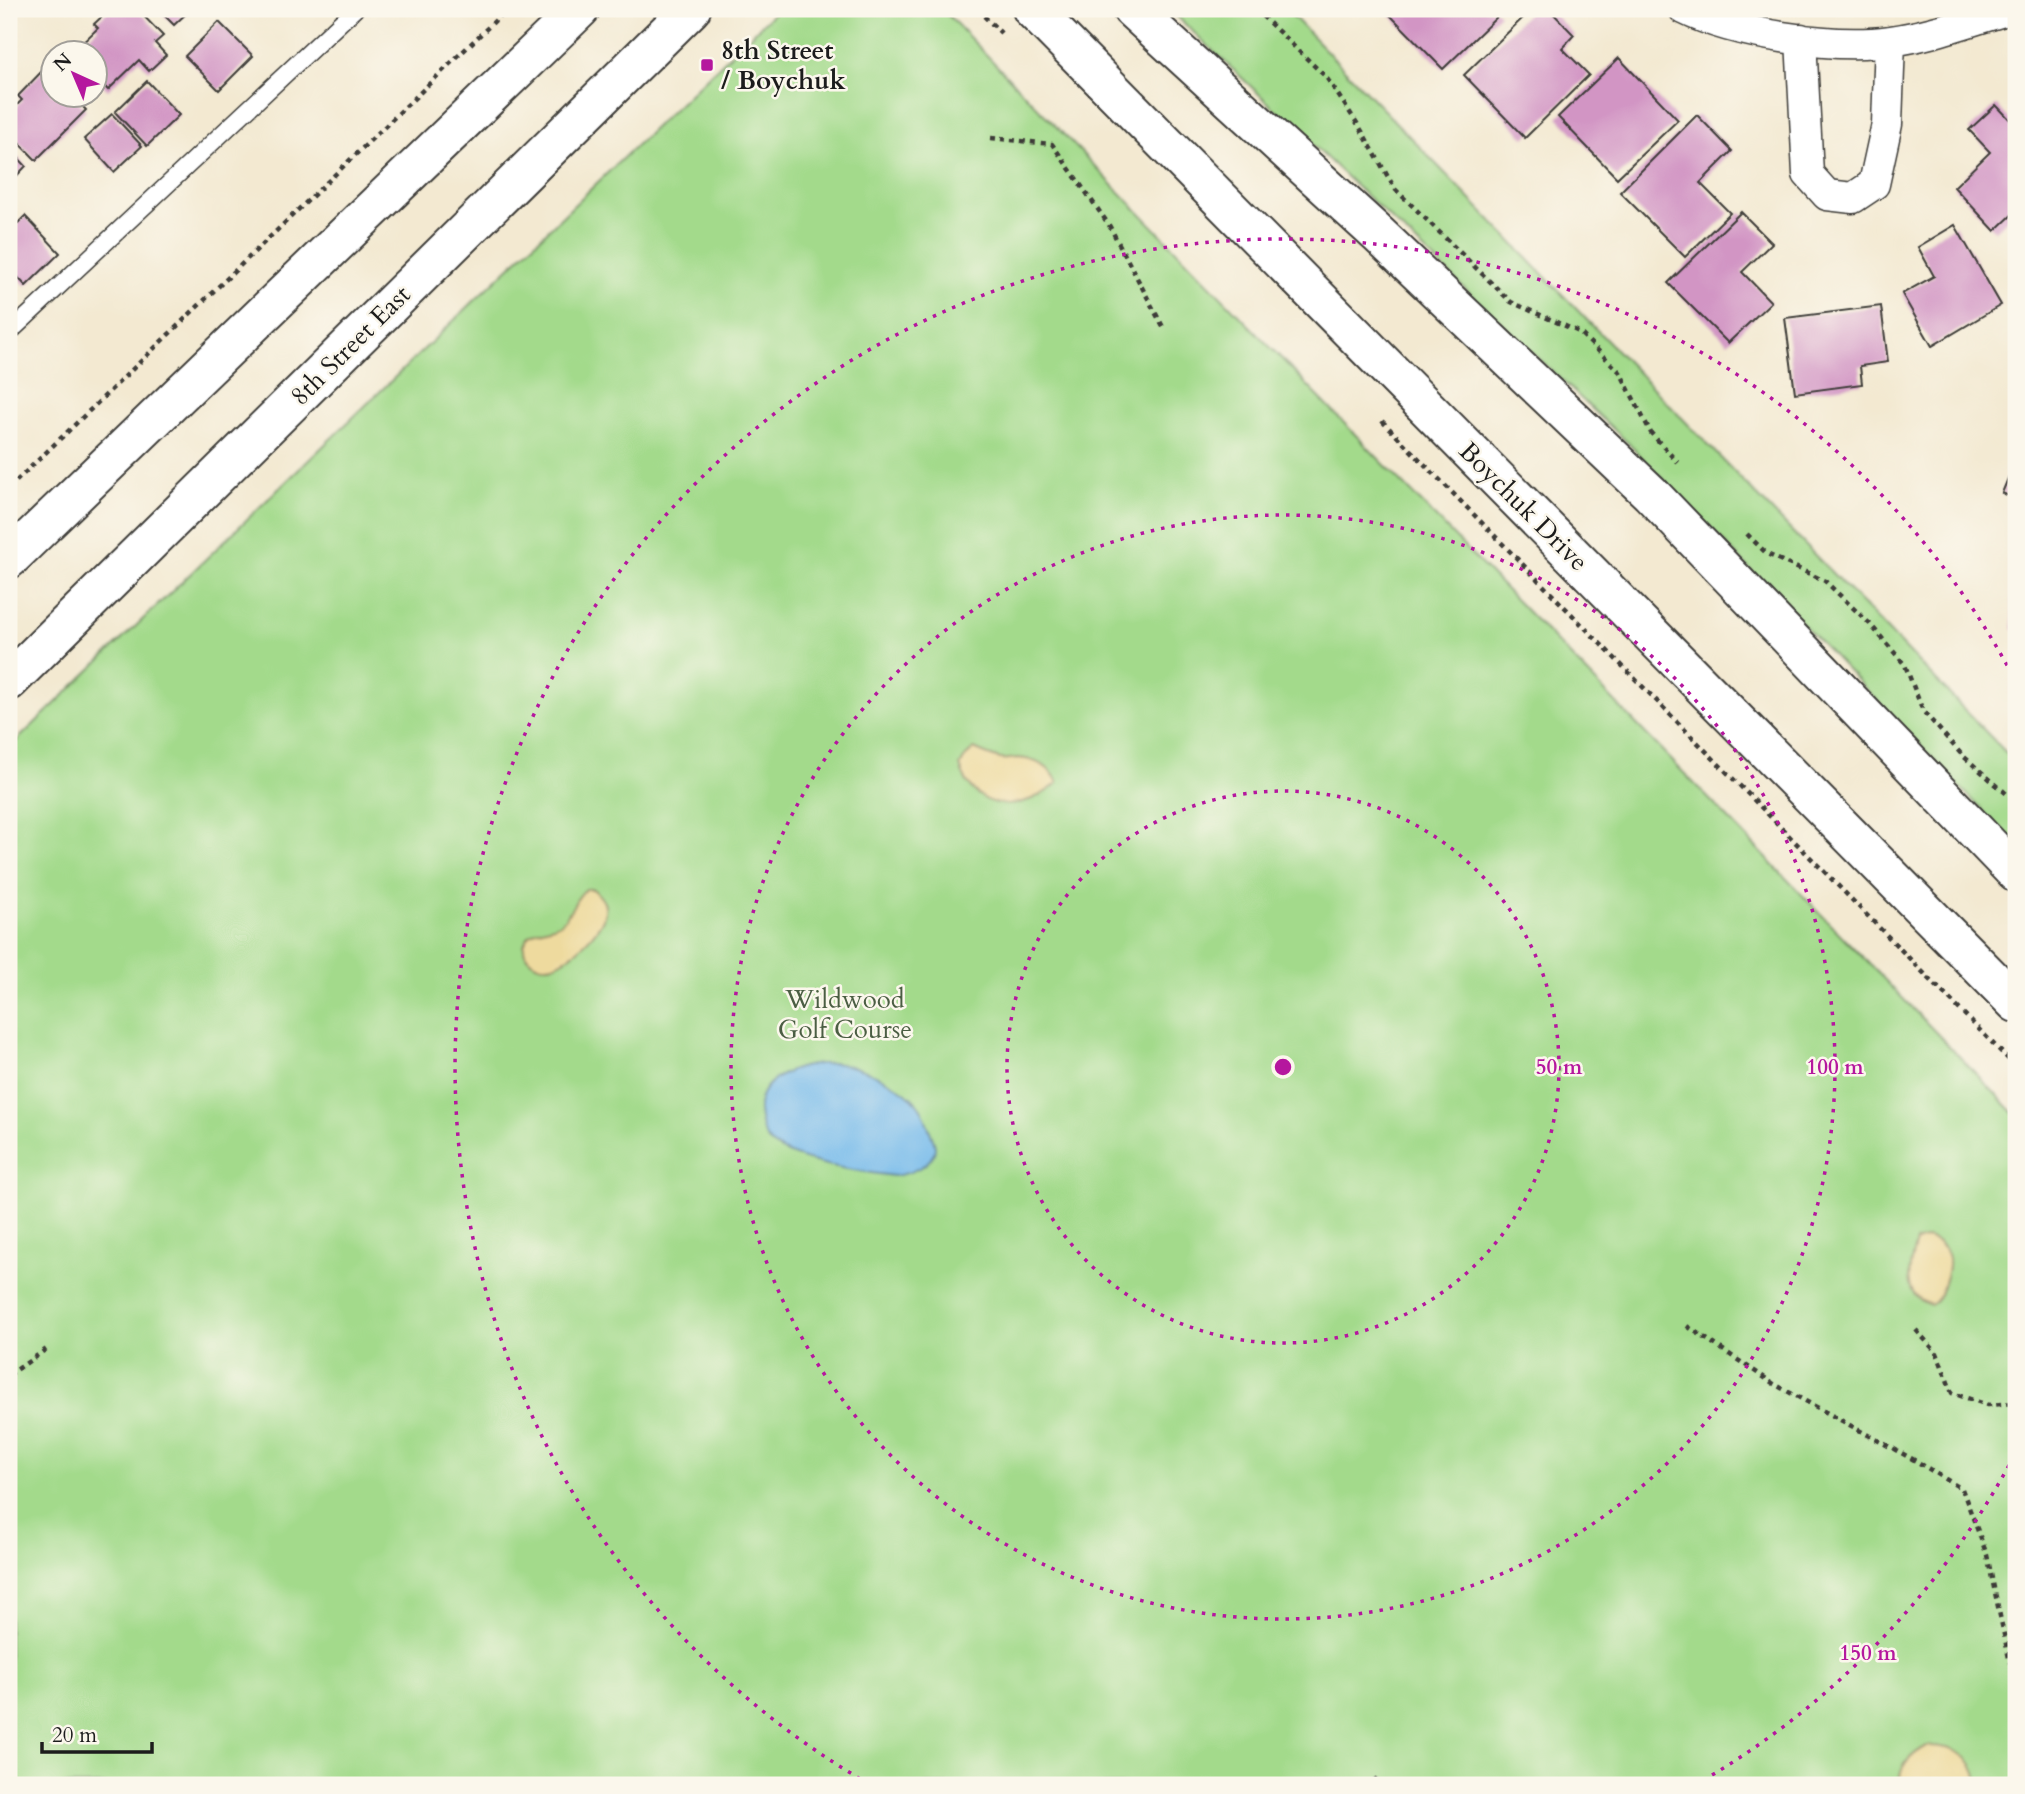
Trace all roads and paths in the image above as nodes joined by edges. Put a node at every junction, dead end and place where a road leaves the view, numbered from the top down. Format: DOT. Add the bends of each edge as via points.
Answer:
graph roads {
  1 [pos="355,9"];
  2 [pos="507,9"];
  3 [pos="580,9"];
  4 [pos="691,9"];
  5 [pos="977,9"];
  6 [pos="1032,9"];
  7 [pos="1132,9"];
  8 [pos="1255,9"];
  9 [pos="1684,9"];
  10 [pos="2010,9"];
  11 [pos="1006,39"];
  12 [pos="1801,39"];
  13 [pos="1890,41"];
  14 [pos="990,138"];
  15 [pos="1163,327"];
  16 [pos="9,333"];
  17 [pos="1379,418"];
  18 [pos="1679,464"];
  19 [pos="9,488"];
  20 [pos="1738,525"];
  21 [pos="9,559"];
  22 [pos="9,681"];
  23 [pos="2016,802"];
  24 [pos="2016,873"];
  25 [pos="2016,1003"];
  26 [pos="2016,1067"];
  27 [pos="1687,1326"];
  28 [pos="1916,1330"];
  29 [pos="48,1348"];
  30 [pos="9,1375"];
  31 [pos="2016,1403"];
  32 [pos="2010,1663"];
  33 [pos="1374,1778"];
  34 [pos="1381,1785"];
  1 -- 16 [label="lane"];
  2 -- 19 [label="path"];
  3 -- 21 [label="main road"];
  4 -- 22 [label="main road, 8th Street East"];
  5 -- 11 [label="path"];
  6 -- 25 [label="main road, Boychuk Drive"];
  7 -- 24 [label="main road" via="1389,244 1650,493"];
  8 -- 18 [label="path" via="1326,77 1395,189 1511,302 1579,332 1620,372 1651,433"];
  9 -- 12 [label="street" via="1742,28"];
  10 -- 13 [label="street"];
  12 -- 13 [label="street" via="1834,44"];
  12 -- 13 [label="street" via="1808,174 1828,195 1853,198 1874,184 1886,124"];
  14 -- 15 [label="path" via="1052,144 1109,225"];
  17 -- 26 [label="path"];
  20 -- 23 [label="path" via="1767,554 1825,582 1870,624 1905,665 1923,711 1962,755"];
  27 -- 32 [label="path" via="1773,1384 1962,1489 1987,1555"];
  28 -- 31 [label="path" via="1937,1353 1952,1393 1988,1405"];
  29 -- 30 [label="path"];
  33 -- 34 [label="path"];
}
